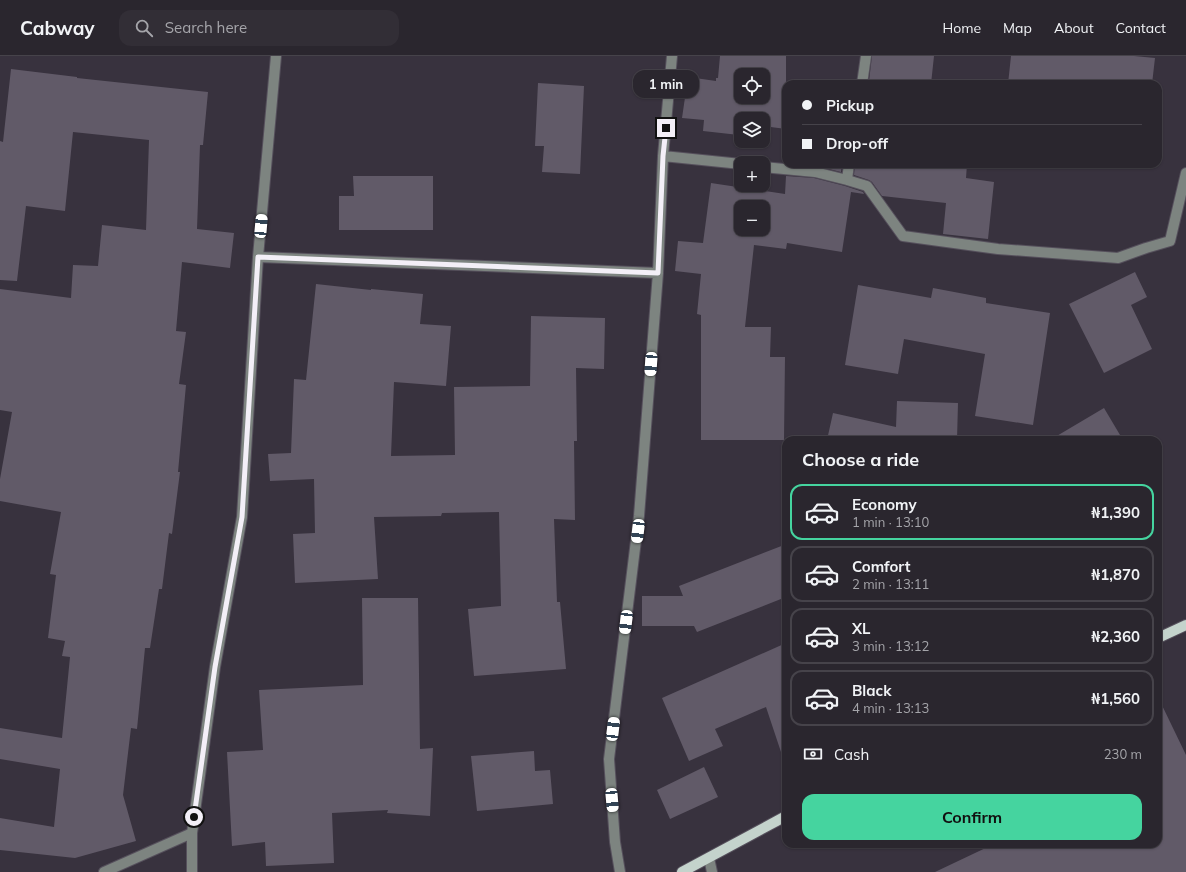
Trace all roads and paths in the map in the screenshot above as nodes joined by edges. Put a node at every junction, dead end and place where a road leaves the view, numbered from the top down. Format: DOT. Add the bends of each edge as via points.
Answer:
graph roads {
  1 [pos="276,56"];
  2 [pos="672,56"];
  3 [pos="866,56"];
  4 [pos="863,80"];
  5 [pos="663,156"];
  6 [pos="734,163"];
  7 [pos="770,168"];
  8 [pos="848,168"];
  9 [pos="1186,173"];
  10 [pos="847,180"];
  11 [pos="258,257"];
  12 [pos="658,273"];
  13 [pos="1186,625"];
  14 [pos="1162,636"];
  15 [pos="782,818"];
  16 [pos="192,832"];
  17 [pos="709,858"];
  18 [pos="104,872"];
  19 [pos="192,872"];
  20 [pos="620,872"];
  21 [pos="682,872"];
  22 [pos="712,872"];
  1 -- 11 [label="street"];
  2 -- 5 [label="street"];
  3 -- 4 [label="street"];
  5 -- 6 [label="street"];
  5 -- 12 [label="street"];
  7 -- 10 [label="street" via="815,172"];
  8 -- 10 [label="street"];
  9 -- 10 [label="street" via="1170,241 1118,258 998,249 903,236 867,186"];
  11 -- 12 [label="street"];
  11 -- 16 [label="street" via="242,517 215,667"];
  12 -- 20 [label="street" via="640,516 609,759 615,842"];
  13 -- 14 [label="main road"];
  15 -- 17 [label="main road"];
  16 -- 18 [label="street"];
  16 -- 19 [label="street"];
  17 -- 21 [label="main road"];
  17 -- 22 [label="street"];
}
